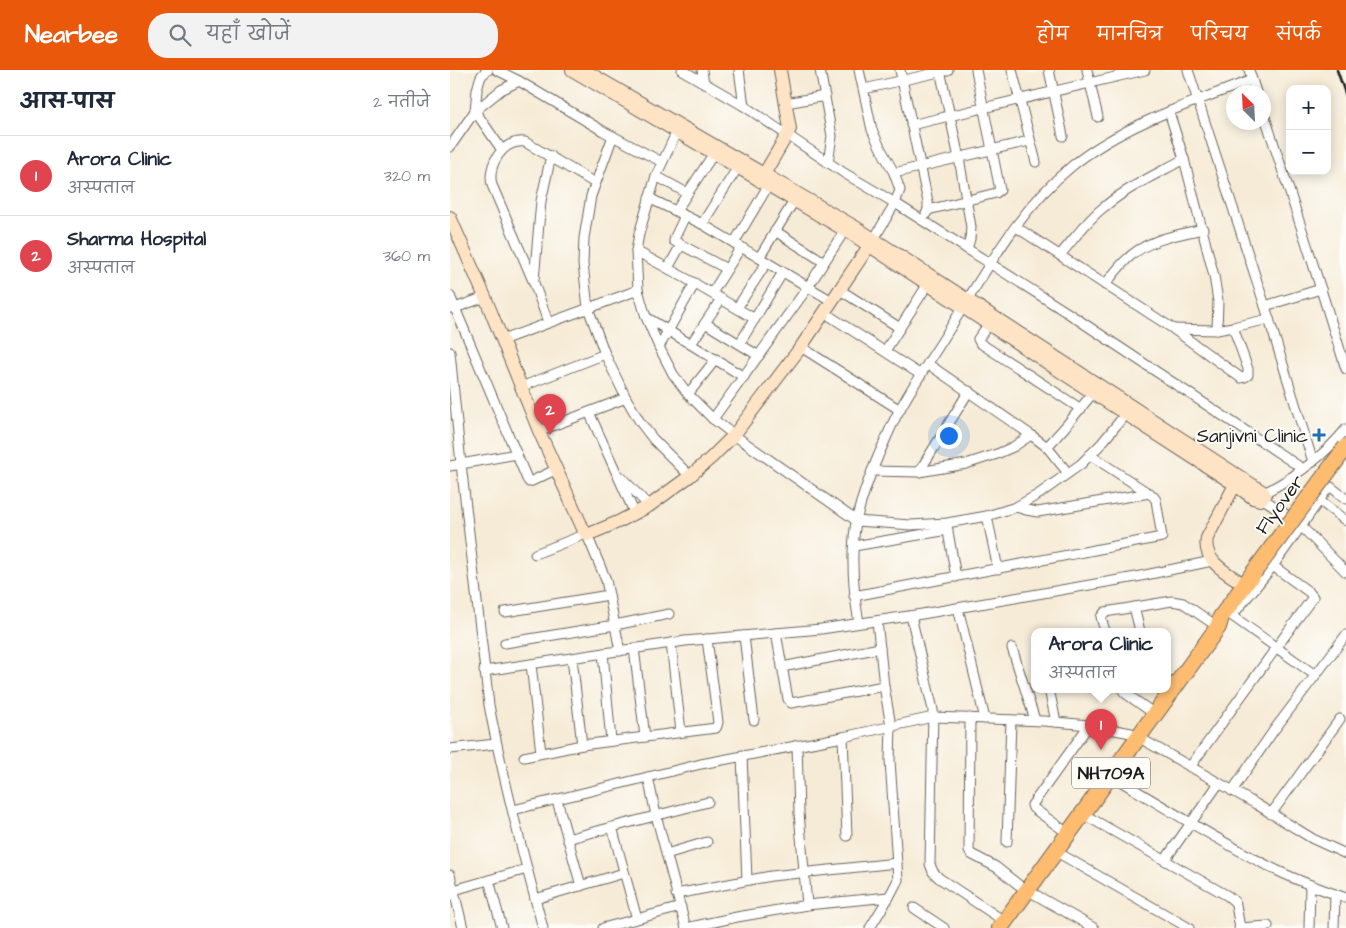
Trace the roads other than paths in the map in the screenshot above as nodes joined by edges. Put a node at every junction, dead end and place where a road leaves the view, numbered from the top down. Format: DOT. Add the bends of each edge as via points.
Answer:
graph roads {
  1 [pos="488,70"];
  2 [pos="497,70"];
  3 [pos="572,70"];
  4 [pos="584,70"];
  5 [pos="682,70"];
  6 [pos="702,70"];
  7 [pos="740,70"];
  8 [pos="780,70"];
  9 [pos="820,70"];
  10 [pos="859,70"];
  11 [pos="900,70"];
  12 [pos="976,70"];
  13 [pos="1012,70"];
  14 [pos="1049,70"];
  15 [pos="1087,70"];
  16 [pos="1145,70"];
  17 [pos="1188,70"];
  18 [pos="1249,70"];
  19 [pos="943,71"];
  20 [pos="902,80"];
  21 [pos="1252,80"];
  22 [pos="519,81"];
  23 [pos="1090,83"];
  24 [pos="704,84"];
  25 [pos="1254,85"];
  26 [pos="864,90"];
  27 [pos="1054,91"];
  28 [pos="825,96"];
  29 [pos="1019,99"];
  30 [pos="1199,100"];
  31 [pos="786,103"];
  32 [pos="744,106"];
  33 [pos="983,108"];
  34 [pos="475,111"];
  35 [pos="1169,112"];
  36 [pos="950,115"];
  37 [pos="1098,117"];
  38 [pos="911,125"];
  39 [pos="678,128"];
  40 [pos="1269,130"];
  41 [pos="787,135"];
  42 [pos="613,136"];
  43 [pos="1063,136"];
  44 [pos="1029,140"];
  45 [pos="450,147"];
  46 [pos="502,150"];
  47 [pos="992,150"];
  48 [pos="714,153"];
  49 [pos="551,156"];
  50 [pos="959,158"];
  51 [pos="1184,159"];
  52 [pos="662,162"];
  53 [pos="1036,162"];
  54 [pos="828,163"];
  55 [pos="738,167"];
  56 [pos="920,167"];
  57 [pos="894,173"];
  58 [pos="656,176"];
  59 [pos="766,180"];
  60 [pos="595,183"];
  61 [pos="688,194"];
  62 [pos="649,198"];
  63 [pos="794,200"];
  64 [pos="966,200"];
  65 [pos="895,203"];
  66 [pos="928,210"];
  67 [pos="676,211"];
  68 [pos="685,216"];
  69 [pos="450,217"];
  70 [pos="922,220"];
  71 [pos="702,224"];
  72 [pos="1016,226"];
  73 [pos="1203,229"];
  74 [pos="845,230"];
  75 [pos="775,232"];
  76 [pos="872,243"];
  77 [pos="681,245"];
  78 [pos="737,245"];
  79 [pos="967,250"];
  80 [pos="636,251"];
  81 [pos="1060,255"];
  82 [pos="763,260"];
  83 [pos="824,262"];
  84 [pos="990,264"];
  85 [pos="668,268"];
  86 [pos="727,269"];
  87 [pos="783,272"];
  88 [pos="695,283"];
  89 [pos="534,284"];
  90 [pos="928,284"];
  91 [pos="1105,285"];
  92 [pos="808,287"];
  93 [pos="1321,289"];
  94 [pos="638,290"];
  95 [pos="840,290"];
  96 [pos="712,293"];
  97 [pos="450,296"];
  98 [pos="485,297"];
  99 [pos="721,299"];
  100 [pos="832,301"];
  101 [pos="965,304"];
  102 [pos="1265,306"];
  103 [pos="453,308"];
  104 [pos="588,308"];
  105 [pos="737,308"];
  106 [pos="825,313"];
  107 [pos="646,317"];
  108 [pos="755,318"];
  109 [pos="1269,319"];
  110 [pos="548,322"];
  111 [pos="705,323"];
  112 [pos="989,324"];
  113 [pos="1233,327"];
  114 [pos="900,328"];
  115 [pos="1174,329"];
  116 [pos="1217,330"];
  117 [pos="668,331"];
  118 [pos="502,340"];
  119 [pos="740,343"];
  120 [pos="691,344"];
  121 [pos="659,347"];
  122 [pos="801,347"];
  123 [pos="885,351"];
  124 [pos="450,352"];
  125 [pos="606,354"];
  126 [pos="759,356"];
  127 [pos="716,359"];
  128 [pos="928,364"];
  129 [pos="1346,369"];
  130 [pos="921,374"];
  131 [pos="744,377"];
  132 [pos="521,387"];
  133 [pos="968,392"];
  134 [pos="1092,393"];
  135 [pos="688,394"];
  136 [pos="626,398"];
  137 [pos="1081,408"];
  138 [pos="900,410"];
  139 [pos="1129,410"];
  140 [pos="589,412"];
  141 [pos="714,419"];
  142 [pos="1346,429"];
  143 [pos="540,431"];
  144 [pos="734,435"];
  145 [pos="1031,435"];
  146 [pos="1046,447"];
  147 [pos="1346,447"];
  148 [pos="517,454"];
  149 [pos="1090,455"];
  150 [pos="1313,462"];
  151 [pos="461,464"];
  152 [pos="450,466"];
  153 [pos="557,469"];
  154 [pos="1303,470"];
  155 [pos="616,471"];
  156 [pos="872,471"];
  157 [pos="920,472"];
  158 [pos="1068,473"];
  159 [pos="690,476"];
  160 [pos="1237,480"];
  161 [pos="1150,493"];
  162 [pos="1263,496"];
  163 [pos="1346,498"];
  164 [pos="1320,500"];
  165 [pos="649,506"];
  166 [pos="1016,507"];
  167 [pos="635,514"];
  168 [pos="987,516"];
  169 [pos="856,521"];
  170 [pos="1346,521"];
  171 [pos="1301,526"];
  172 [pos="948,527"];
  173 [pos="587,534"];
  174 [pos="854,546"];
  175 [pos="535,554"];
  176 [pos="1212,560"];
  177 [pos="1273,566"];
  178 [pos="998,569"];
  179 [pos="1346,572"];
  180 [pos="956,577"];
  181 [pos="1250,578"];
  182 [pos="609,595"];
  183 [pos="854,596"];
  184 [pos="1134,607"];
  185 [pos="958,608"];
  186 [pos="505,612"];
  187 [pos="669,614"];
  188 [pos="911,616"];
  189 [pos="1222,619"];
  190 [pos="877,621"];
  191 [pos="859,623"];
  192 [pos="615,625"];
  193 [pos="1104,628"];
  194 [pos="1139,628"];
  195 [pos="776,633"];
  196 [pos="1346,635"];
  197 [pos="744,636"];
  198 [pos="707,639"];
  199 [pos="506,643"];
  200 [pos="670,643"];
  201 [pos="634,648"];
  202 [pos="880,648"];
  203 [pos="1012,648"];
  204 [pos="1276,648"];
  205 [pos="620,651"];
  206 [pos="604,654"];
  207 [pos="572,658"];
  208 [pos="530,664"];
  209 [pos="782,667"];
  210 [pos="484,671"];
  211 [pos="1316,675"];
  212 [pos="1171,679"];
  213 [pos="884,686"];
  214 [pos="1171,686"];
  215 [pos="1052,693"];
  216 [pos="1125,693"];
  217 [pos="1161,693"];
  218 [pos="1166,693"];
  219 [pos="1148,710"];
  220 [pos="933,717"];
  221 [pos="970,718"];
  222 [pos="1340,718"];
  223 [pos="985,719"];
  224 [pos="754,720"];
  225 [pos="1011,720"];
  226 [pos="1035,720"];
  227 [pos="1056,722"];
  228 [pos="1089,725"];
  229 [pos="891,726"];
  230 [pos="681,732"];
  231 [pos="1134,735"];
  232 [pos="645,737"];
  233 [pos="843,737"];
  234 [pos="611,741"];
  235 [pos="496,744"];
  236 [pos="582,745"];
  237 [pos="797,745"];
  238 [pos="450,748"];
  239 [pos="541,753"];
  240 [pos="742,755"];
  241 [pos="524,758"];
  242 [pos="1190,767"];
  243 [pos="1110,775"];
  244 [pos="648,777"];
  245 [pos="1219,783"];
  246 [pos="1232,790"];
  247 [pos="557,800"];
  248 [pos="708,802"];
  249 [pos="513,810"];
  250 [pos="1083,814"];
  251 [pos="1270,814"];
  252 [pos="656,816"];
  253 [pos="1190,823"];
  254 [pos="612,826"];
  255 [pos="1062,829"];
  256 [pos="848,836"];
  257 [pos="567,838"];
  258 [pos="707,842"];
  259 [pos="1008,842"];
  260 [pos="1055,851"];
  261 [pos="666,854"];
  262 [pos="1346,854"];
  263 [pos="1164,860"];
  264 [pos="897,863"];
  265 [pos="527,869"];
  266 [pos="804,872"];
  267 [pos="624,874"];
  268 [pos="450,875"];
  269 [pos="489,880"];
  270 [pos="747,880"];
  271 [pos="1310,885"];
  272 [pos="581,886"];
  273 [pos="1024,888"];
  274 [pos="454,890"];
  275 [pos="676,894"];
  276 [pos="1335,894"];
  277 [pos="889,897"];
  278 [pos="1346,898"];
  279 [pos="535,899"];
  280 [pos="807,905"];
  281 [pos="681,907"];
  282 [pos="914,908"];
  283 [pos="637,919"];
  284 [pos="996,924"];
  285 [pos="1268,926"];
  286 [pos="463,928"];
  287 [pos="502,928"];
  288 [pos="543,928"];
  289 [pos="603,928"];
  290 [pos="686,928"];
  291 [pos="870,928"];
  292 [pos="944,928"];
  293 [pos="1094,928"];
  294 [pos="1189,928"];
  295 [pos="1240,928"];
  296 [pos="1308,928"];
  297 [pos="1334,928"];
  1 -- 34 [label="street" via="480,79"];
  2 -- 22 [label="street"];
  3 -- 39 [label="street"];
  4 -- 39 [label="street"];
  5 -- 24 [label="street"];
  6 -- 24 [label="street"];
  7 -- 32 [label="street"];
  8 -- 31 [label="street"];
  9 -- 28 [label="street"];
  10 -- 26 [label="street"];
  11 -- 20 [label="street"];
  12 -- 33 [label="street"];
  13 -- 29 [label="street"];
  14 -- 27 [label="street"];
  15 -- 23 [label="street"];
  16 -- 23 [label="street"];
  17 -- 30 [label="street"];
  18 -- 21 [label="street"];
  19 -- 20 [label="street"];
  19 -- 36 [label="street"];
  20 -- 26 [label="street"];
  20 -- 38 [label="street"];
  21 -- 25 [label="street"];
  21 -- 30 [label="street"];
  22 -- 34 [label="street" via="501,90"];
  22 -- 42 [label="street"];
  23 -- 27 [label="street"];
  23 -- 37 [label="street"];
  24 -- 32 [label="street"];
  26 -- 57 [label="street" via="872,130"];
  27 -- 29 [label="street"];
  27 -- 43 [label="street"];
  28 -- 31 [label="street"];
  28 -- 54 [label="street" via="832,136"];
  29 -- 33 [label="street"];
  29 -- 44 [label="street"];
  30 -- 35 [label="street"];
  30 -- 102 [label="street"];
  31 -- 41 [label="street" via="790,129"];
  32 -- 41 [label="street"];
  33 -- 36 [label="street"];
  33 -- 47 [label="street"];
  34 -- 45 [label="street"];
  34 -- 46 [label="street"];
  35 -- 51 [label="street"];
  35 -- 72 [label="street" via="1120,134 1072,166"];
  36 -- 38 [label="street"];
  36 -- 50 [label="street"];
  38 -- 56 [label="street"];
  39 -- 48 [label="street"];
  39 -- 52 [label="street"];
  39 -- 59 [label="street"];
  40 -- 93 [label="street"];
  41 -- 54 [label="street"];
  41 -- 59 [label="street"];
  42 -- 52 [label="street"];
  42 -- 60 [label="street"];
  44 -- 47 [label="street"];
  44 -- 53 [label="street"];
  46 -- 49 [label="street" via="515,142 525,142"];
  46 -- 89 [label="street" via="492,168 491,180"];
  47 -- 50 [label="street"];
  47 -- 64 [label="street" via="1000,190"];
  48 -- 55 [label="street"];
  48 -- 61 [label="street"];
  49 -- 60 [label="street"];
  49 -- 89 [label="street" via="541,202"];
  50 -- 56 [label="street"];
  50 -- 64 [label="street"];
  51 -- 73 [label="street"];
  51 -- 81 [label="street" via="1104,207"];
  52 -- 58 [label="street"];
  54 -- 65 [label="street"];
  55 -- 59 [label="street"];
  55 -- 71 [label="street"];
  56 -- 57 [label="street"];
  56 -- 66 [label="street"];
  57 -- 65 [label="street" via="900,190"];
  58 -- 61 [label="street"];
  58 -- 62 [label="street"];
  59 -- 63 [label="street"];
  59 -- 76 [label="street" via="857,228"];
  59 -- 78 [label="street"];
  60 -- 104 [label="street" via="584,238"];
  61 -- 67 [label="street"];
  62 -- 67 [label="street"];
  62 -- 80 [label="street"];
  63 -- 74 [label="street"];
  63 -- 75 [label="street"];
  64 -- 66 [label="street"];
  64 -- 79 [label="street" via="971,232"];
  65 -- 70 [label="street"];
  65 -- 76 [label="street"];
  66 -- 70 [label="street"];
  67 -- 68 [label="street"];
  68 -- 71 [label="street"];
  68 -- 77 [label="street" via="674,239"];
  69 -- 98 [label="street"];
  70 -- 79 [label="street"];
  71 -- 78 [label="street"];
  72 -- 81 [label="street"];
  72 -- 84 [label="street"];
  73 -- 91 [label="street" via="1169,236 1136,252 1125,260"];
  73 -- 116 [label="street" via="1217,289"];
  74 -- 76 [label="street"];
  74 -- 83 [label="street"];
  75 -- 82 [label="street"];
  75 -- 83 [label="street"];
  76 -- 90 [label="street"];
  76 -- 95 [label="street"];
  76 -- 101 [label="street"];
  77 -- 85 [label="street"];
  77 -- 86 [label="street"];
  78 -- 82 [label="street"];
  78 -- 86 [label="street"];
  79 -- 84 [label="street"];
  80 -- 85 [label="street"];
  80 -- 94 [label="street"];
  81 -- 91 [label="street"];
  82 -- 87 [label="street"];
  82 -- 105 [label="street"];
  83 -- 92 [label="street"];
  84 -- 101 [label="street"];
  84 -- 154 [label="street"];
  85 -- 88 [label="street"];
  86 -- 96 [label="street"];
  87 -- 92 [label="street"];
  87 -- 108 [label="street"];
  88 -- 96 [label="street"];
  88 -- 117 [label="street"];
  89 -- 110 [label="street"];
  90 -- 101 [label="street"];
  90 -- 114 [label="street"];
  91 -- 115 [label="street"];
  92 -- 100 [label="street"];
  92 -- 126 [label="street"];
  93 -- 102 [label="street"];
  93 -- 129 [label="street"];
  94 -- 104 [label="street"];
  94 -- 107 [label="street"];
  95 -- 100 [label="street"];
  95 -- 114 [label="street"];
  96 -- 99 [label="street"];
  97 -- 103 [label="street"];
  98 -- 103 [label="street"];
  98 -- 118 [label="street"];
  99 -- 105 [label="street"];
  99 -- 111 [label="street"];
  100 -- 106 [label="street"];
  101 -- 112 [label="street"];
  101 -- 128 [label="street"];
  101 -- 139 [label="street"];
  102 -- 109 [label="street"];
  103 -- 148 [label="street"];
  104 -- 110 [label="street"];
  104 -- 125 [label="street"];
  105 -- 108 [label="street"];
  106 -- 122 [label="street"];
  106 -- 123 [label="street"];
  107 -- 117 [label="street"];
  107 -- 121 [label="street"];
  108 -- 119 [label="street"];
  109 -- 113 [label="street"];
  109 -- 150 [label="street"];
  110 -- 118 [label="street"];
  111 -- 119 [label="street"];
  111 -- 120 [label="street"];
  112 -- 134 [label="street"];
  112 -- 137 [label="street" via="978,338 980,343"];
  113 -- 115 [label="street" via="1248,369 1248,375 1241,378"];
  113 -- 116 [label="street"];
  114 -- 123 [label="street"];
  115 -- 116 [label="street"];
  117 -- 120 [label="street"];
  117 -- 121 [label="street"];
  118 -- 132 [label="street"];
  119 -- 126 [label="street"];
  120 -- 127 [label="street"];
  121 -- 135 [label="street"];
  122 -- 138 [label="street"];
  122 -- 144 [label="street"];
  123 -- 130 [label="street"];
  124 -- 151 [label="street"];
  125 -- 132 [label="street"];
  125 -- 136 [label="street"];
  126 -- 131 [label="street"];
  127 -- 131 [label="street"];
  127 -- 135 [label="street"];
  128 -- 130 [label="street"];
  128 -- 133 [label="street"];
  130 -- 138 [label="street"];
  131 -- 141 [label="street"];
  132 -- 143 [label="street"];
  133 -- 145 [label="street"];
  133 -- 157 [label="street"];
  134 -- 137 [label="street"];
  134 -- 139 [label="street"];
  135 -- 141 [label="street"];
  136 -- 140 [label="street"];
  136 -- 159 [label="street" via="646,431"];
  137 -- 146 [label="street"];
  138 -- 156 [label="street"];
  139 -- 149 [label="street"];
  139 -- 160 [label="street"];
  140 -- 143 [label="street"];
  140 -- 155 [label="street"];
  141 -- 144 [label="street"];
  142 -- 150 [label="street"];
  143 -- 153 [label="street"];
  144 -- 159 [label="street"];
  144 -- 169 [label="street"];
  145 -- 146 [label="street"];
  145 -- 157 [label="street" via="983,460"];
  146 -- 158 [label="street"];
  147 -- 181 [label="highway, Flyover / NH709A, bridge"];
  148 -- 151 [label="street"];
  148 -- 153 [label="street" via="529,482"];
  149 -- 158 [label="street"];
  149 -- 161 [label="street"];
  150 -- 154 [label="street"];
  151 -- 152 [label="street"];
  151 -- 210 [label="street"];
  153 -- 173 [label="street"];
  154 -- 162 [label="street"];
  155 -- 165 [label="street"];
  155 -- 167 [label="street"];
  156 -- 157 [label="street"];
  156 -- 169 [label="street"];
  158 -- 166 [label="street"];
  159 -- 165 [label="street"];
  160 -- 162 [label="street"];
  160 -- 176 [label="street" via="1207,538 1207,552"];
  161 -- 166 [label="street" via="1038,512"];
  161 -- 178 [label="street" via="1156,500 1161,538"];
  162 -- 171 [label="street"];
  163 -- 164 [label="street" via="1328,488"];
  164 -- 170 [label="street"];
  164 -- 171 [label="street"];
  165 -- 167 [label="street"];
  166 -- 168 [label="street"];
  167 -- 173 [label="street"];
  168 -- 172 [label="street"];
  168 -- 178 [label="street"];
  169 -- 172 [label="street"];
  169 -- 174 [label="street"];
  171 -- 177 [label="street"];
  171 -- 179 [label="street"];
  172 -- 174 [label="street"];
  172 -- 180 [label="street"];
  173 -- 175 [label="street"];
  173 -- 182 [label="street"];
  174 -- 183 [label="street"];
  176 -- 181 [label="street" via="1218,566"];
  176 -- 185 [label="street" via="1136,577"];
  177 -- 189 [label="street"];
  177 -- 204 [label="street" via="1313,596"];
  178 -- 180 [label="street"];
  180 -- 183 [label="street"];
  181 -- 189 [label="highway, NH709A"];
  182 -- 186 [label="street"];
  182 -- 192 [label="street"];
  183 -- 191 [label="street"];
  184 -- 189 [label="street" via="1178,601"];
  184 -- 193 [label="street" via="1103,614"];
  184 -- 194 [label="street"];
  185 -- 188 [label="street"];
  185 -- 223 [label="street"];
  187 -- 192 [label="street"];
  188 -- 190 [label="street"];
  188 -- 220 [label="street"];
  189 -- 204 [label="street"];
  189 -- 212 [label="highway, NH709A"];
  189 -- 214 [label="highway, NH709A"];
  190 -- 191 [label="street"];
  190 -- 202 [label="street"];
  191 -- 195 [label="street"];
  192 -- 199 [label="street"];
  192 -- 205 [label="street"];
  195 -- 197 [label="street"];
  195 -- 209 [label="street"];
  196 -- 211 [label="street"];
  197 -- 198 [label="street"];
  197 -- 224 [label="street"];
  198 -- 200 [label="street"];
  198 -- 230 [label="street" via="718,726"];
  200 -- 201 [label="street"];
  200 -- 230 [label="street"];
  201 -- 205 [label="street"];
  201 -- 232 [label="street"];
  202 -- 209 [label="street"];
  202 -- 213 [label="street"];
  203 -- 226 [label="street"];
  204 -- 211 [label="street"];
  204 -- 242 [label="street"];
  205 -- 206 [label="street"];
  206 -- 207 [label="street"];
  206 -- 234 [label="street"];
  207 -- 208 [label="street"];
  207 -- 236 [label="street"];
  208 -- 210 [label="street"];
  208 -- 239 [label="street"];
  209 -- 213 [label="street" via="788,699 792,703"];
  210 -- 235 [label="street"];
  211 -- 246 [label="street"];
  213 -- 229 [label="street"];
  215 -- 227 [label="street"];
  216 -- 219 [label="street"];
  217 -- 219 [label="highway, NH709A"];
  218 -- 231 [label="highway, NH709A"];
  219 -- 231 [label="highway, NH709A"];
  220 -- 221 [label="street"];
  220 -- 229 [label="street"];
  220 -- 284 [label="street" via="930,864 939,878"];
  221 -- 223 [label="street"];
  221 -- 273 [label="street" via="969,851"];
  222 -- 251 [label="street"];
  223 -- 225 [label="street"];
  225 -- 226 [label="street"];
  225 -- 259 [label="street"];
  226 -- 227 [label="street"];
  227 -- 228 [label="street"];
  228 -- 231 [label="street"];
  228 -- 255 [label="street" via="1033,803 1033,808"];
  229 -- 233 [label="street"];
  229 -- 264 [label="street"];
  230 -- 232 [label="street"];
  231 -- 242 [label="street"];
  231 -- 243 [label="highway, NH709A"];
  231 -- 255 [label="highway, NH709A"];
  232 -- 234 [label="street"];
  233 -- 237 [label="street"];
  233 -- 256 [label="street"];
  234 -- 236 [label="street"];
  235 -- 238 [label="street"];
  235 -- 249 [label="street"];
  236 -- 239 [label="street"];
  237 -- 240 [label="street"];
  237 -- 266 [label="street"];
  239 -- 241 [label="street"];
  240 -- 244 [label="street"];
  240 -- 270 [label="street"];
  242 -- 245 [label="street"];
  243 -- 250 [label="highway, NH709A"];
  243 -- 253 [label="street"];
  244 -- 247 [label="street"];
  244 -- 252 [label="street"];
  245 -- 246 [label="street"];
  245 -- 253 [label="street"];
  246 -- 251 [label="street"];
  247 -- 249 [label="street"];
  247 -- 257 [label="street"];
  248 -- 252 [label="street"];
  249 -- 265 [label="street"];
  250 -- 260 [label="highway, NH709A"];
  250 -- 263 [label="street"];
  251 -- 262 [label="street" via="1312,839"];
  252 -- 254 [label="street"];
  252 -- 261 [label="street"];
  253 -- 263 [label="street"];
  253 -- 271 [label="street" via="1269,867"];
  254 -- 257 [label="street"];
  254 -- 267 [label="street"];
  255 -- 273 [label="highway, NH709A"];
  257 -- 272 [label="street"];
  258 -- 261 [label="street"];
  260 -- 273 [label="highway, NH709A"];
  260 -- 294 [label="street"];
  261 -- 275 [label="street"];
  263 -- 295 [label="street" via="1232,899"];
  264 -- 266 [label="street"];
  264 -- 277 [label="street" via="898,880"];
  265 -- 269 [label="street"];
  265 -- 279 [label="street"];
  266 -- 270 [label="street"];
  266 -- 280 [label="street"];
  267 -- 272 [label="street"];
  267 -- 283 [label="street"];
  268 -- 274 [label="street"];
  269 -- 274 [label="street"];
  269 -- 287 [label="street"];
  270 -- 275 [label="street"];
  271 -- 276 [label="street"];
  271 -- 296 [label="street"];
  272 -- 279 [label="street"];
  273 -- 284 [label="highway, NH709A"];
  273 -- 293 [label="street"];
  274 -- 286 [label="street"];
  275 -- 281 [label="street"];
  276 -- 278 [label="street"];
  276 -- 297 [label="street"];
  277 -- 280 [label="street"];
  277 -- 291 [label="street"];
  279 -- 288 [label="street"];
  280 -- 290 [label="street"];
  281 -- 283 [label="street"];
  281 -- 290 [label="street"];
  282 -- 292 [label="street"];
  283 -- 289 [label="street"];
  285 -- 295 [label="street"];
}
